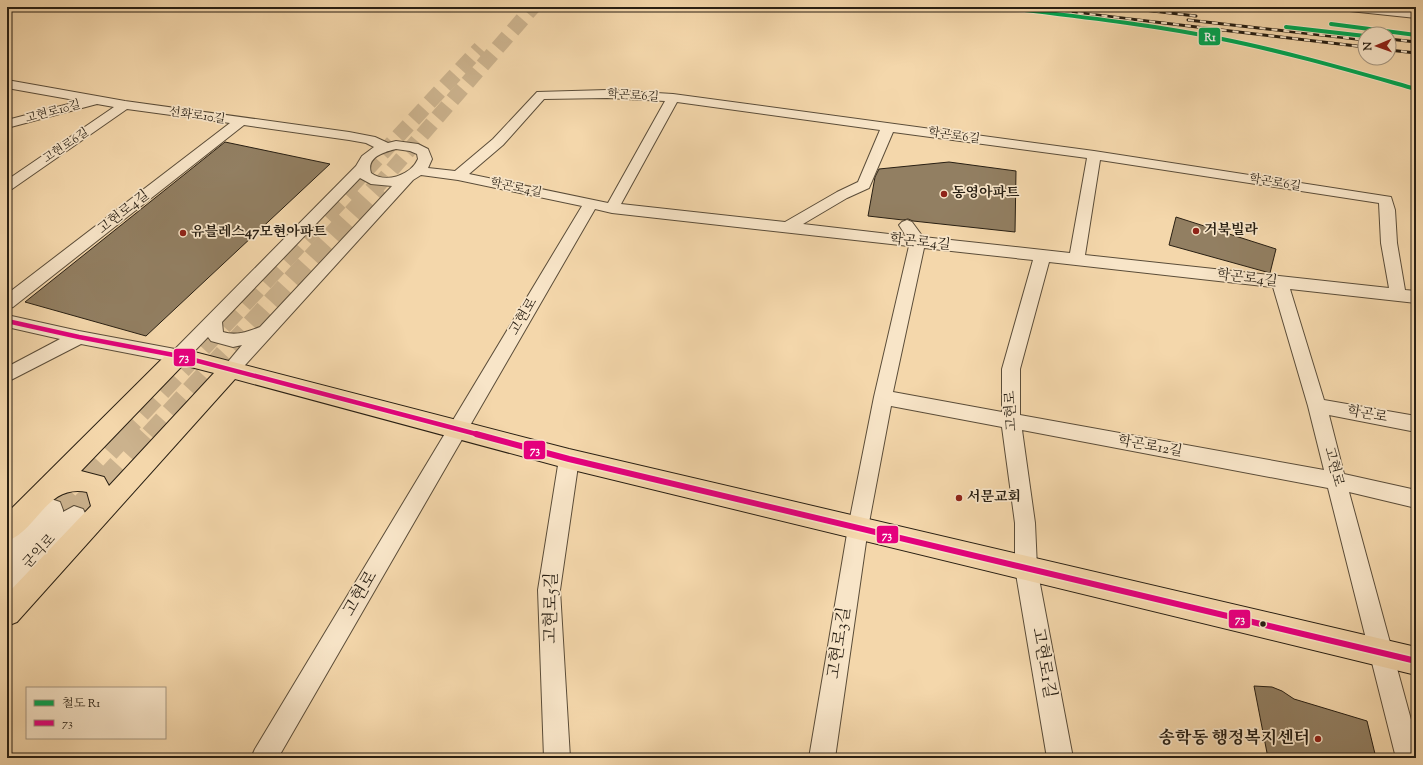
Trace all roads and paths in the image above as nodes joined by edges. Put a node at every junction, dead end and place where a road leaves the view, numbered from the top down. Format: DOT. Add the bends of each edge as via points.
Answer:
graph roads {
  1 [pos="1340,7"];
  2 [pos="1416,16"];
  3 [pos="7,84"];
  4 [pos="673,98"];
  5 [pos="99,100"];
  6 [pos="125,105"];
  7 [pos="240,122"];
  8 [pos="7,124"];
  9 [pos="888,127"];
  10 [pos="386,148"];
  11 [pos="1094,155"];
  12 [pos="362,168"];
  13 [pos="413,174"];
  14 [pos="458,176"];
  15 [pos="7,186"];
  16 [pos="591,204"];
  17 [pos="612,208"];
  18 [pos="907,225"];
  19 [pos="786,228"];
  20 [pos="918,242"];
  21 [pos="1042,256"];
  22 [pos="1077,259"];
  23 [pos="1280,283"];
  24 [pos="1398,295"];
  25 [pos="1416,297"];
  26 [pos="7,303"];
  27 [pos="214,320"];
  28 [pos="7,321"];
  29 [pos="268,330"];
  30 [pos="79,337"];
  31 [pos="179,356"];
  32 [pos="231,369"];
  33 [pos="7,374"];
  34 [pos="883,397"];
  35 [pos="1317,406"];
  36 [pos="1011,422"];
  37 [pos="1416,424"];
  38 [pos="458,430"];
  39 [pos="569,459"];
  40 [pos="1337,481"];
  41 [pos="1416,499"];
  42 [pos="57,506"];
  43 [pos="104,509"];
  44 [pos="858,528"];
  45 [pos="7,530"];
  46 [pos="7,554"];
  47 [pos="1026,568"];
  48 [pos="7,587"];
  49 [pos="7,613"];
  50 [pos="1380,652"];
  51 [pos="1416,661"];
  52 [pos="264,758"];
  53 [pos="557,758"];
  54 [pos="822,758"];
  55 [pos="1060,758"];
  56 [pos="1409,758"];
  1 -- 2 [label="street"];
  3 -- 5 [label="street, 선화로10길"];
  4 -- 9 [label="street, 학곤로6길"];
  4 -- 14 [label="street, 학곤로6길" via="607,94 540,95 498,142"];
  4 -- 17 [label="street"];
  5 -- 6 [label="street, 선화로10길"];
  5 -- 8 [label="street, 고현로10길"];
  6 -- 7 [label="street, 선화로10길"];
  6 -- 15 [label="street, 고현로6길"];
  7 -- 10 [label="street, 선화로10길" via="349,136 370,140"];
  7 -- 26 [label="street, 고현로4길"];
  9 -- 11 [label="street, 학곤로6길"];
  9 -- 19 [label="street" via="864,185"];
  10 -- 12 [label="street" via="369,156"];
  10 -- 13 [label="street" via="407,145 422,151 426,161"];
  11 -- 22 [label="street"];
  11 -- 24 [label="street, 학곤로6길" via="1386,200 1388,243"];
  12 -- 13 [label="street, 학곤로4길" via="368,178 376,181 386,182"];
  12 -- 27 [label="street"];
  13 -- 14 [label="street, 학곤로4길"];
  13 -- 29 [label="street"];
  14 -- 16 [label="street, 학곤로4길"];
  16 -- 17 [label="street, 학곤로4길"];
  16 -- 38 [label="street, 고현로"];
  17 -- 19 [label="street, 학곤로4길"];
  18 -- 20 [label="street"];
  19 -- 20 [label="street, 학곤로4길"];
  20 -- 21 [label="street, 학곤로4길"];
  20 -- 34 [label="street"];
  21 -- 22 [label="street, 학곤로4길"];
  21 -- 36 [label="street, 고현로" via="1011,369"];
  22 -- 23 [label="street, 학곤로4길"];
  23 -- 24 [label="street, 학곤로4길"];
  23 -- 35 [label="street, 고현로"];
  24 -- 25 [label="street, 학곤로4길"];
  27 -- 29 [label="street" via="213,331 217,337 233,341 253,337"];
  27 -- 31 [label="street"];
  28 -- 30 [label="street"];
  29 -- 32 [label="street"];
  30 -- 31 [label="street"];
  30 -- 33 [label="street"];
  31 -- 32 [label="main road"];
  31 -- 42 [label="main road"];
  32 -- 38 [label="main road"];
  32 -- 43 [label="main road"];
  34 -- 36 [label="street, 학곤로12길"];
  34 -- 44 [label="street"];
  35 -- 37 [label="street, 학곤로"];
  35 -- 40 [label="street, 고현로"];
  36 -- 40 [label="street, 학곤로12길"];
  36 -- 47 [label="street, 고현로" via="1025,523"];
  38 -- 39 [label="main road"];
  38 -- 52 [label="street, 고현로"];
  39 -- 44 [label="main road"];
  39 -- 53 [label="street, 고현로5길" via="549,590"];
  40 -- 41 [label="street, 학곤로12길"];
  40 -- 50 [label="street, 고현로"];
  42 -- 43 [label="main road" via="68,481 82,480 95,484 102,497"];
  42 -- 45 [label="main road"];
  42 -- 46 [label="street, 군익로"];
  42 -- 48 [label="street, 군익로"];
  43 -- 49 [label="main road"];
  44 -- 47 [label="main road"];
  44 -- 54 [label="street, 고현로3길"];
  47 -- 50 [label="main road"];
  47 -- 55 [label="street, 고현로1길"];
  50 -- 51 [label="main road"];
  50 -- 56 [label="street, 고현로"];
}
